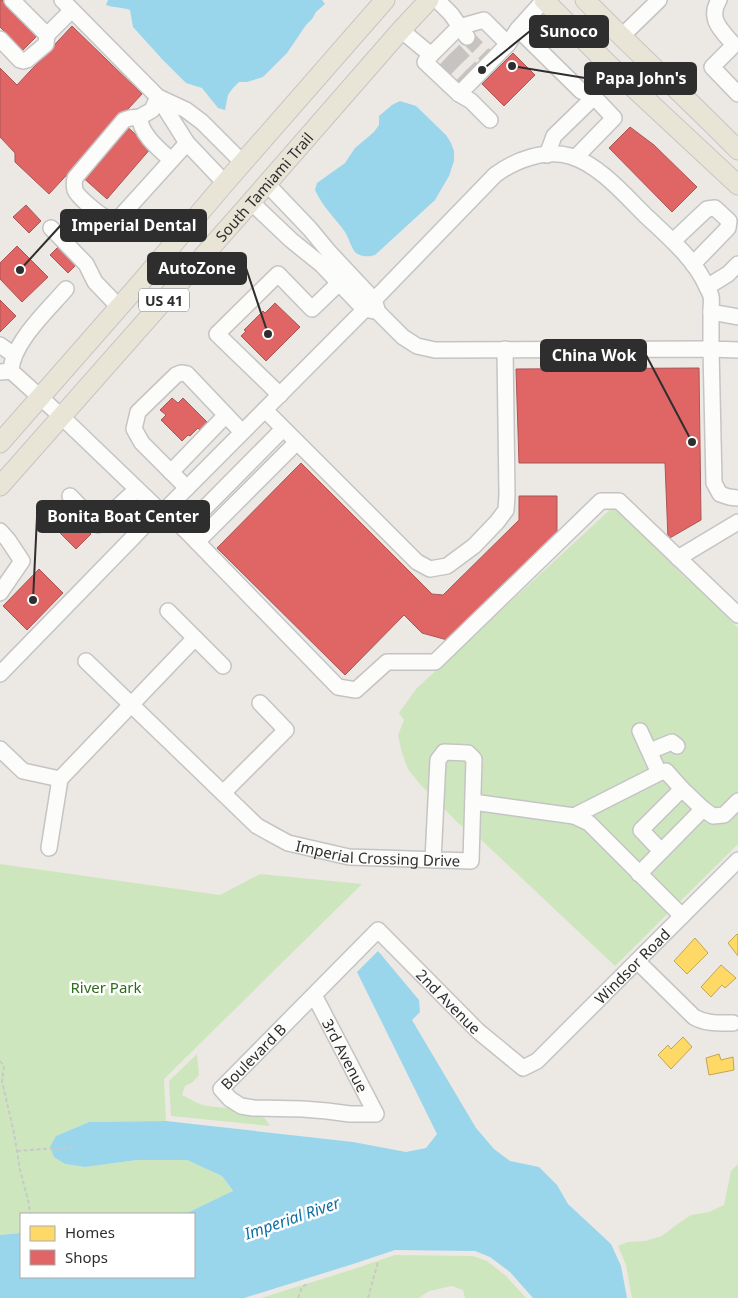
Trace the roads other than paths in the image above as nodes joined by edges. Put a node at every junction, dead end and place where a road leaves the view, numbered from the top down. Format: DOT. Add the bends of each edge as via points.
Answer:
graph roads {
  1 [pos="12,0"];
  2 [pos="385,0"];
  3 [pos="429,0"];
  4 [pos="437,0"];
  5 [pos="544,0"];
  6 [pos="585,0"];
  7 [pos="659,0"];
  8 [pos="718,0"];
  9 [pos="67,5"];
  10 [pos="518,29"];
  11 [pos="401,30"];
  12 [pos="463,32"];
  13 [pos="47,35"];
  14 [pos="621,38"];
  15 [pos="0,39"];
  16 [pos="508,44"];
  17 [pos="736,47"];
  18 [pos="442,51"];
  19 [pos="469,81"];
  20 [pos="738,94"];
  21 [pos="158,96"];
  22 [pos="593,98"];
  23 [pos="140,117"];
  24 [pos="490,120"];
  25 [pos="186,143"];
  26 [pos="738,150"];
  27 [pos="547,155"];
  28 [pos="575,158"];
  29 [pos="171,160"];
  30 [pos="243,163"];
  31 [pos="225,183"];
  32 [pos="267,184"];
  33 [pos="738,186"];
  34 [pos="251,202"];
  35 [pos="51,228"];
  36 [pos="673,242"];
  37 [pos="693,264"];
  38 [pos="738,264"];
  39 [pos="339,283"];
  40 [pos="707,287"];
  41 [pos="66,289"];
  42 [pos="119,307"];
  43 [pos="372,307"];
  44 [pos="711,312"];
  45 [pos="738,317"];
  46 [pos="0,345"];
  47 [pos="505,349"];
  48 [pos="711,349"];
  49 [pos="738,350"];
  50 [pos="14,355"];
  51 [pos="5,371"];
  52 [pos="280,395"];
  53 [pos="40,398"];
  54 [pos="265,410"];
  55 [pos="226,415"];
  56 [pos="61,416"];
  57 [pos="283,429"];
  58 [pos="242,432"];
  59 [pos="297,442"];
  60 [pos="0,443"];
  61 [pos="171,472"];
  62 [pos="0,486"];
  63 [pos="187,488"];
  64 [pos="137,489"];
  65 [pos="70,496"];
  66 [pos="738,498"];
  67 [pos="164,511"];
  68 [pos="738,522"];
  69 [pos="184,529"];
  70 [pos="0,531"];
  71 [pos="197,542"];
  72 [pos="678,558"];
  73 [pos="0,593"];
  74 [pos="168,612"];
  75 [pos="738,615"];
  76 [pos="195,638"];
  77 [pos="86,661"];
  78 [pos="223,666"];
  79 [pos="0,674"];
  80 [pos="260,703"];
  81 [pos="131,705"];
  82 [pos="640,731"];
  83 [pos="677,746"];
  84 [pos="0,749"];
  85 [pos="650,751"];
  86 [pos="659,773"];
  87 [pos="60,779"];
  88 [pos="682,789"];
  89 [pos="223,793"];
  90 [pos="738,801"];
  91 [pos="473,802"];
  92 [pos="703,809"];
  93 [pos="574,816"];
  94 [pos="49,848"];
  95 [pos="662,851"];
  96 [pos="433,860"];
  97 [pos="738,860"];
  98 [pos="639,874"];
  99 [pos="682,916"];
  100 [pos="378,930"];
  101 [pos="637,961"];
  102 [pos="314,996"];
  103 [pos="733,1024"];
  104 [pos="524,1068"];
  105 [pos="376,1114"];
  1 -- 13 [label="street"];
  2 -- 30 [label="main road, US 41"];
  3 -- 11 [label="main road, South Tamiami Trail / US 41"];
  4 -- 12 [label="street"];
  5 -- 10 [label="street"];
  5 -- 33 [label="main road"];
  6 -- 14 [label="main road"];
  7 -- 14 [label="street"];
  8 -- 17 [label="street" via="714,17"];
  9 -- 13 [label="street"];
  9 -- 21 [label="street"];
  10 -- 16 [label="street"];
  10 -- 22 [label="street" via="581,91"];
  11 -- 18 [label="street"];
  11 -- 32 [label="main road, South Tamiami Trail / US 41"];
  12 -- 16 [label="street" via="484,20"];
  12 -- 18 [label="street"];
  13 -- 15 [label="street" via="46,44 23,61"];
  14 -- 26 [label="main road"];
  16 -- 19 [label="street"];
  17 -- 20 [label="street" via="712,67"];
  18 -- 19 [label="street" via="425,62"];
  19 -- 24 [label="street" via="470,101"];
  21 -- 23 [label="street" via="152,110"];
  21 -- 25 [label="street"];
  21 -- 30 [label="street" via="202,122"];
  22 -- 27 [label="street" via="554,136"];
  22 -- 28 [label="street" via="614,118"];
  23 -- 29 [label="street" via="146,135"];
  23 -- 29 [label="street" via="124,120 75,178 76,192 105,217 120,217"];
  25 -- 29 [label="street"];
  25 -- 31 [label="street"];
  27 -- 28 [label="street"];
  27 -- 43 [label="street" via="522,160 495,175"];
  28 -- 36 [label="street" via="611,182"];
  30 -- 31 [label="main road, US 41"];
  31 -- 42 [label="main road, US 41"];
  32 -- 34 [label="main road, South Tamiami Trail / US 41"];
  32 -- 43 [label="street" via="310,229"];
  34 -- 39 [label="street"];
  34 -- 56 [label="main road, South Tamiami Trail / US 41"];
  35 -- 42 [label="street" via="86,264 95,282"];
  36 -- 37 [label="street"];
  36 -- 37 [label="street" via="706,209 715,208 729,221 728,228"];
  37 -- 40 [label="street"];
  38 -- 40 [label="street"];
  39 -- 43 [label="street"];
  39 -- 52 [label="street" via="312,309 278,274 218,334"];
  40 -- 44 [label="street" via="711,295"];
  41 -- 50 [label="street" via="30,330"];
  42 -- 53 [label="main road, US 41"];
  43 -- 47 [label="street" via="417,346 435,350"];
  43 -- 52 [label="street"];
  44 -- 45 [label="street"];
  44 -- 48 [label="street"];
  46 -- 50 [label="street"];
  47 -- 48 [label="street"];
  47 -- 59 [label="street" via="506,510 474,546 447,566 430,569 417,562"];
  48 -- 49 [label="street"];
  48 -- 66 [label="street" via="714,483 720,494"];
  50 -- 51 [label="street"];
  51 -- 53 [label="street"];
  52 -- 54 [label="street"];
  53 -- 56 [label="street"];
  53 -- 60 [label="main road, US 41"];
  54 -- 57 [label="street"];
  54 -- 58 [label="street"];
  55 -- 58 [label="street"];
  55 -- 61 [label="street"];
  55 -- 61 [label="street" via="187,374 182,373 138,412 134,429 142,443"];
  56 -- 62 [label="main road, South Tamiami Trail / US 41"];
  56 -- 64 [label="street"];
  57 -- 59 [label="street"];
  57 -- 69 [label="street"];
  58 -- 63 [label="street"];
  59 -- 71 [label="street"];
  61 -- 63 [label="street"];
  63 -- 67 [label="street"];
  64 -- 65 [label="street" via="98,525"];
  64 -- 67 [label="street"];
  67 -- 69 [label="street"];
  67 -- 79 [label="street" via="146,524"];
  68 -- 72 [label="street"];
  69 -- 71 [label="street"];
  70 -- 73 [label="street" via="22,561"];
  71 -- 72 [label="street" via="338,687 356,690 387,662 435,662 601,501 619,501"];
  72 -- 75 [label="street"];
  74 -- 76 [label="street"];
  76 -- 78 [label="street"];
  76 -- 81 [label="street"];
  77 -- 81 [label="street, Imperial Crossing Drive"];
  80 -- 89 [label="street" via="286,730"];
  81 -- 87 [label="street"];
  81 -- 89 [label="street, Imperial Crossing Drive"];
  82 -- 85 [label="street"];
  83 -- 85 [label="street" via="672,742"];
  84 -- 87 [label="street" via="23,771"];
  85 -- 86 [label="street"];
  86 -- 88 [label="street" via="666,771"];
  86 -- 93 [label="street"];
  87 -- 94 [label="street"];
  88 -- 92 [label="street"];
  88 -- 95 [label="street" via="641,830"];
  89 -- 96 [label="street, Imperial Crossing Drive" via="257,826 288,843 349,857"];
  90 -- 92 [label="street" via="724,815 713,816"];
  91 -- 93 [label="street"];
  91 -- 96 [label="street, Imperial Crossing Drive" via="471,862"];
  91 -- 96 [label="street" via="474,759 468,753 444,752 438,760"];
  92 -- 95 [label="street"];
  93 -- 98 [label="street" via="589,823"];
  95 -- 98 [label="street"];
  97 -- 99 [label="street, Windsor Road"];
  98 -- 99 [label="street"];
  99 -- 101 [label="street, Windsor Road"];
  100 -- 102 [label="street, Boulevard B"];
  100 -- 104 [label="street, 2nd Avenue" via="478,1031"];
  101 -- 103 [label="street" via="694,1017 712,1023"];
  101 -- 104 [label="street, Windsor Road" via="537,1061"];
  102 -- 105 [label="street, 3rd Avenue"];
  102 -- 105 [label="street, Boulevard B" via="221,1089 241,1106 253,1108"];
}
